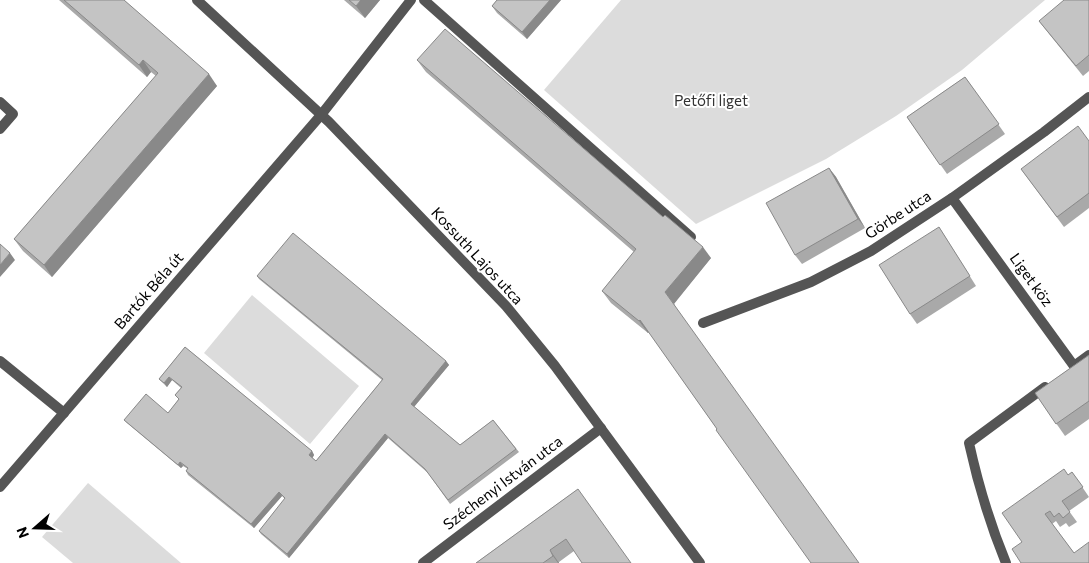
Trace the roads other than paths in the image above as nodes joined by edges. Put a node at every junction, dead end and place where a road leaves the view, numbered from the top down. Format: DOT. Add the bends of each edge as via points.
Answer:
graph roads {
  1 [pos="197,0"];
  2 [pos="411,0"];
  3 [pos="424,0"];
  4 [pos="1089,97"];
  5 [pos="0,102"];
  6 [pos="321,115"];
  7 [pos="0,129"];
  8 [pos="952,198"];
  9 [pos="698,243"];
  10 [pos="703,323"];
  11 [pos="1089,355"];
  12 [pos="0,361"];
  13 [pos="1052,382"];
  14 [pos="64,413"];
  15 [pos="602,428"];
  16 [pos="0,487"];
  17 [pos="423,563"];
  18 [pos="700,563"];
  19 [pos="1006,563"];
  1 -- 6 [label="street, Kossuth Lajos utca"];
  2 -- 6 [label="street, Bartók Béla út"];
  3 -- 9 [label="street"];
  4 -- 8 [label="street, Görbe utca"];
  5 -- 7 [label="street" via="13,114"];
  6 -- 14 [label="street, Bartók Béla út"];
  6 -- 15 [label="street, Kossuth Lajos utca" via="506,306"];
  8 -- 10 [label="street, Görbe utca" via="872,251 811,282"];
  8 -- 11 [label="street, Liget köz" via="1070,369"];
  12 -- 14 [label="street"];
  13 -- 19 [label="street" via="969,443 977,483"];
  14 -- 16 [label="street, Bartók Béla út"];
  15 -- 17 [label="street, Széchenyi István utca"];
  15 -- 18 [label="street, Kossuth Lajos utca"];
}
